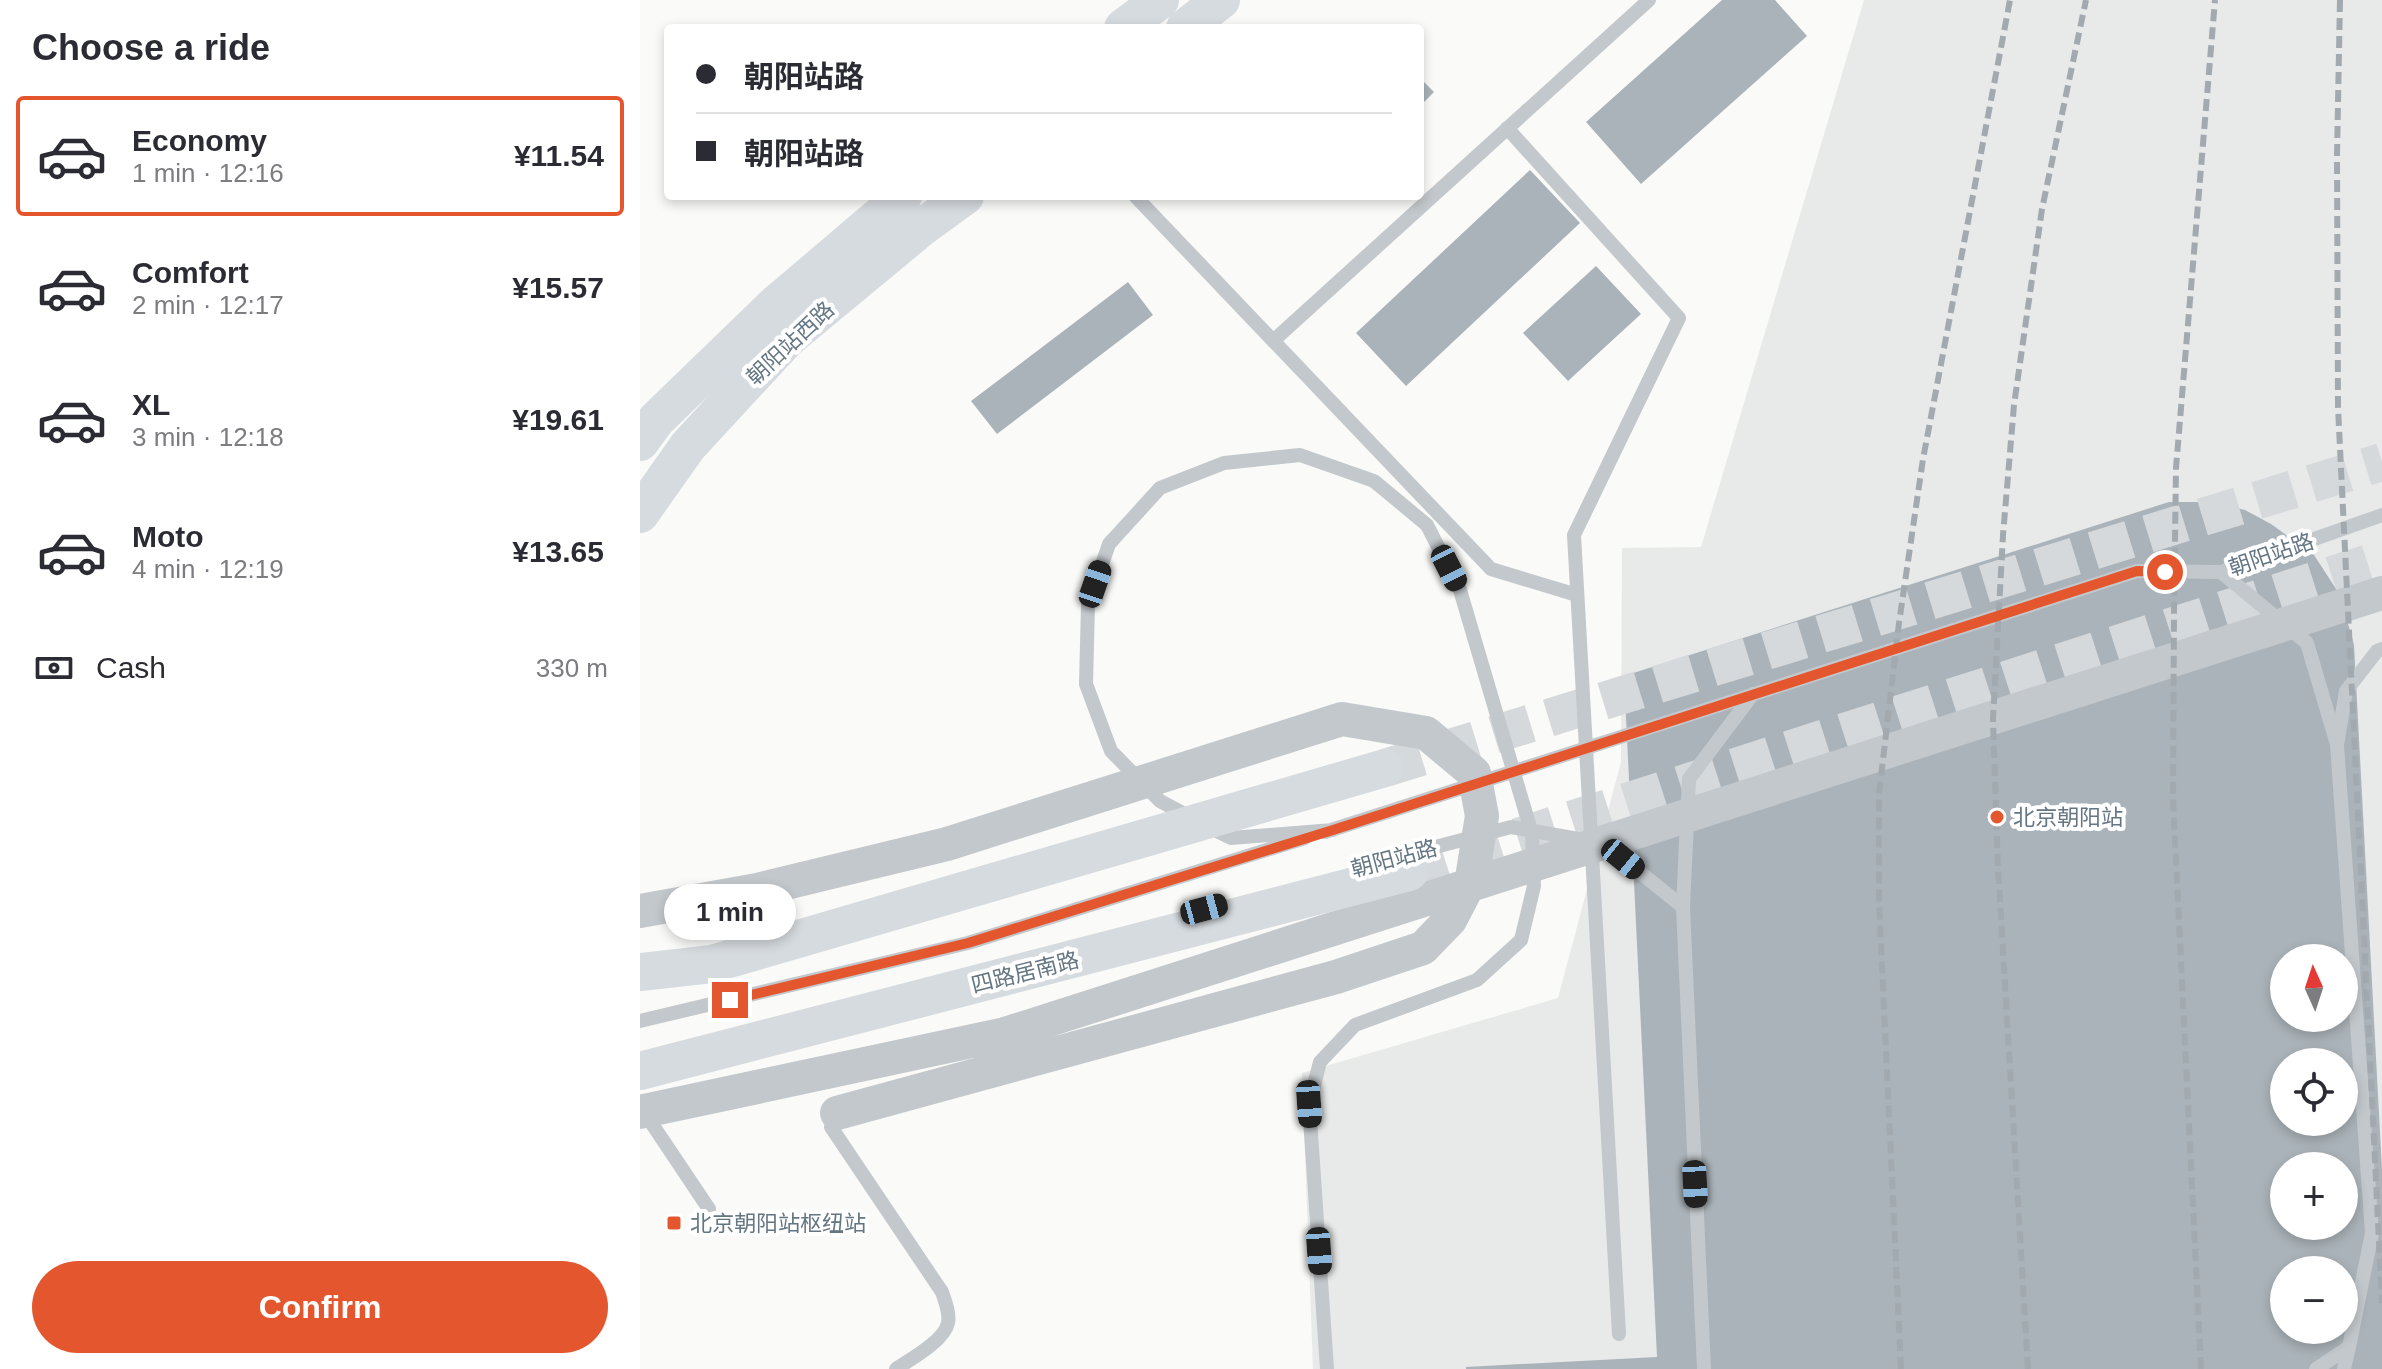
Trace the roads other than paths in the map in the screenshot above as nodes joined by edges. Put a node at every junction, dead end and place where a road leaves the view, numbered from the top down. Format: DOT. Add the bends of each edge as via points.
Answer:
graph roads {
  1 [pos="1160,0"];
  2 [pos="1221,0"];
  3 [pos="1649,0"];
  4 [pos="1128,24"];
  5 [pos="1190,24"];
  6 [pos="1507,128"];
  7 [pos="898,200"];
  8 [pos="960,200"];
  9 [pos="1139,200"];
  10 [pos="1273,341"];
  11 [pos="640,442"];
  12 [pos="640,514"];
  13 [pos="2382,515"];
  14 [pos="2221,572"];
  15 [pos="2382,593"];
  16 [pos="1577,595"];
  17 [pos="2382,649"];
  18 [pos="1753,694"];
  19 [pos="2337,745"];
  20 [pos="1385,768"];
  21 [pos="1333,830"];
  22 [pos="1373,864"];
  23 [pos="1409,872"];
  24 [pos="1683,907"];
  25 [pos="640,911"];
  26 [pos="1127,930"];
  27 [pos="640,972"];
  28 [pos="640,1021"];
  29 [pos="640,1057"];
  30 [pos="640,1071"];
  31 [pos="642,1112"];
  32 [pos="837,1113"];
  33 [pos="709,1209"];
  34 [pos="1619,1334"];
  35 [pos="2349,1347"];
  36 [pos="896,1369"];
  37 [pos="1327,1369"];
  38 [pos="1703,1369"];
  39 [pos="2316,1369"];
  40 [pos="2325,1369"];
  41 [pos="2344,1369"];
  1 -- 4 [label="main road"];
  2 -- 5 [label="main road"];
  3 -- 6 [label="lane"];
  6 -- 10 [label="lane"];
  6 -- 16 [label="lane" via="1679,318 1574,535"];
  7 -- 11 [label="main road, 朝阳站西路" via="776,304 656,420"];
  8 -- 12 [label="main road, 朝阳站西路" via="786,340 688,446"];
  9 -- 10 [label="lane"];
  10 -- 16 [label="lane" via="1491,569"];
  13 -- 14 [label="lane, 朝阳站路"];
  14 -- 18 [label="lane, 朝阳站路" via="2137,571"];
  14 -- 19 [label="lane" via="2307,643"];
  15 -- 31 [label="street" via="1005,1034"];
  16 -- 34 [label="lane"];
  17 -- 19 [label="lane" via="2346,691"];
  18 -- 21 [label="lane, 朝阳站路"];
  18 -- 24 [label="lane" via="1689,779"];
  19 -- 35 [label="lane" via="2372,1233"];
  20 -- 27 [label="main road" via="712,964"];
  21 -- 28 [label="lane, 朝阳站路" via="968,943"];
  21 -- 37 [label="lane" via="1231,838 1160,801 1111,751 1086,684 1088,605 1109,544 1160,488 1224,463 1300,455 1374,481 1427,525 1460,590 1532,834 1534,886 1521,940 1477,980 1355,1025 1320,1062 1309,1104"];
  22 -- 24 [label="lane, 朝阳站路" via="1511,827 1604,844"];
  23 -- 30 [label="main road, 四路居南路"];
  24 -- 38 [label="lane"];
  25 -- 32 [label="street" via="757,890 947,844 1342,719 1426,733 1474,773 1482,816 1472,878 1450,920 1423,948 1336,977"];
  26 -- 29 [label="lane"];
  31 -- 33 [label="lane"];
  32 -- 36 [label="lane" via="831,1127 947,1306 948,1324 939,1338"];
  35 -- 39 [label="lane"];
  35 -- 40 [label="lane"];
  35 -- 41 [label="lane"];
}
